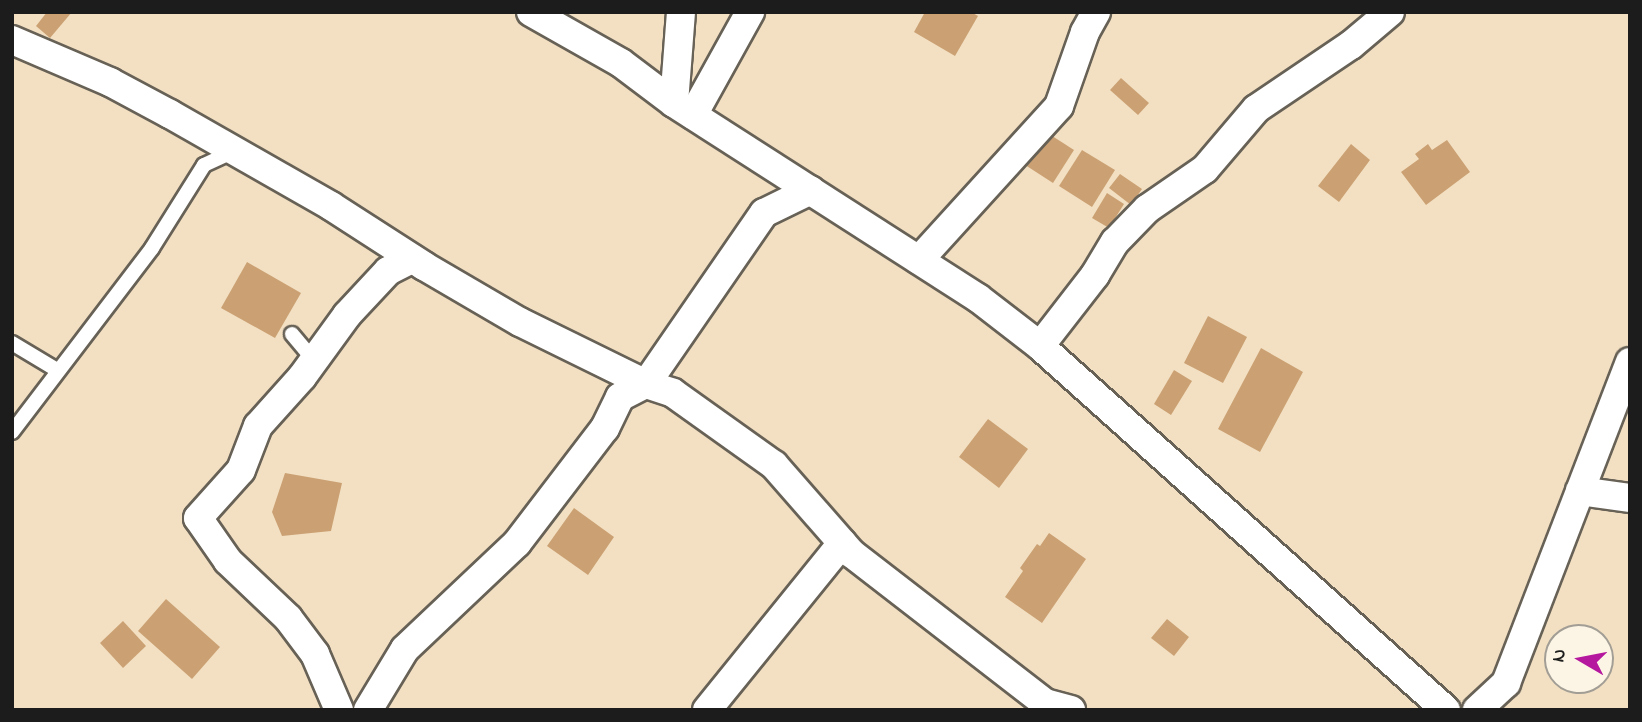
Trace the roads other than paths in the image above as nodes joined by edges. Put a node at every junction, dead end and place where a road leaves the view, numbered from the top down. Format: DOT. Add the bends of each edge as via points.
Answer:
graph roads {
  1 [pos="531,12"];
  2 [pos="681,12"];
  3 [pos="750,12"];
  4 [pos="1096,12"];
  5 [pos="1390,12"];
  6 [pos="12,40"];
  7 [pos="684,109"];
  8 [pos="234,151"];
  9 [pos="811,190"];
  10 [pos="412,259"];
  11 [pos="919,260"];
  12 [pos="292,334"];
  13 [pos="12,343"];
  14 [pos="1040,346"];
  15 [pos="314,360"];
  16 [pos="1630,362"];
  17 [pos="57,370"];
  18 [pos="646,383"];
  19 [pos="12,432"];
  20 [pos="1580,491"];
  21 [pos="1630,498"];
  22 [pos="842,542"];
  23 [pos="1493,706"];
  24 [pos="339,710"];
  25 [pos="368,710"];
  26 [pos="707,710"];
  27 [pos="1071,710"];
  28 [pos="1446,710"];
  1 -- 7 [label="street" via="621,63"];
  2 -- 7 [label="street"];
  3 -- 7 [label="street"];
  4 -- 11 [label="street" via="1084,32 1059,106"];
  5 -- 14 [label="street" via="1352,45 1256,109 1205,169 1147,209 1115,242"];
  6 -- 8 [label="street" via="110,82"];
  7 -- 9 [label="street"];
  8 -- 10 [label="street"];
  8 -- 17 [label="lane" via="204,165 152,248"];
  9 -- 11 [label="street"];
  9 -- 18 [label="street" via="764,213"];
  10 -- 15 [label="street" via="388,271"];
  10 -- 18 [label="street" via="520,322"];
  11 -- 14 [label="street"];
  12 -- 15 [label="lane"];
  13 -- 17 [label="lane"];
  14 -- 28 [label="street"];
  15 -- 24 [label="street" via="258,426 241,470 198,518 228,561 288,618 315,654"];
  16 -- 20 [label="street"];
  17 -- 19 [label="lane"];
  18 -- 22 [label="street" via="673,393 774,465"];
  18 -- 25 [label="street" via="620,397 605,428 517,544 405,649"];
  20 -- 21 [label="street"];
  20 -- 23 [label="street"];
  22 -- 26 [label="street"];
  22 -- 27 [label="street" via="850,553 1045,703"];
}
